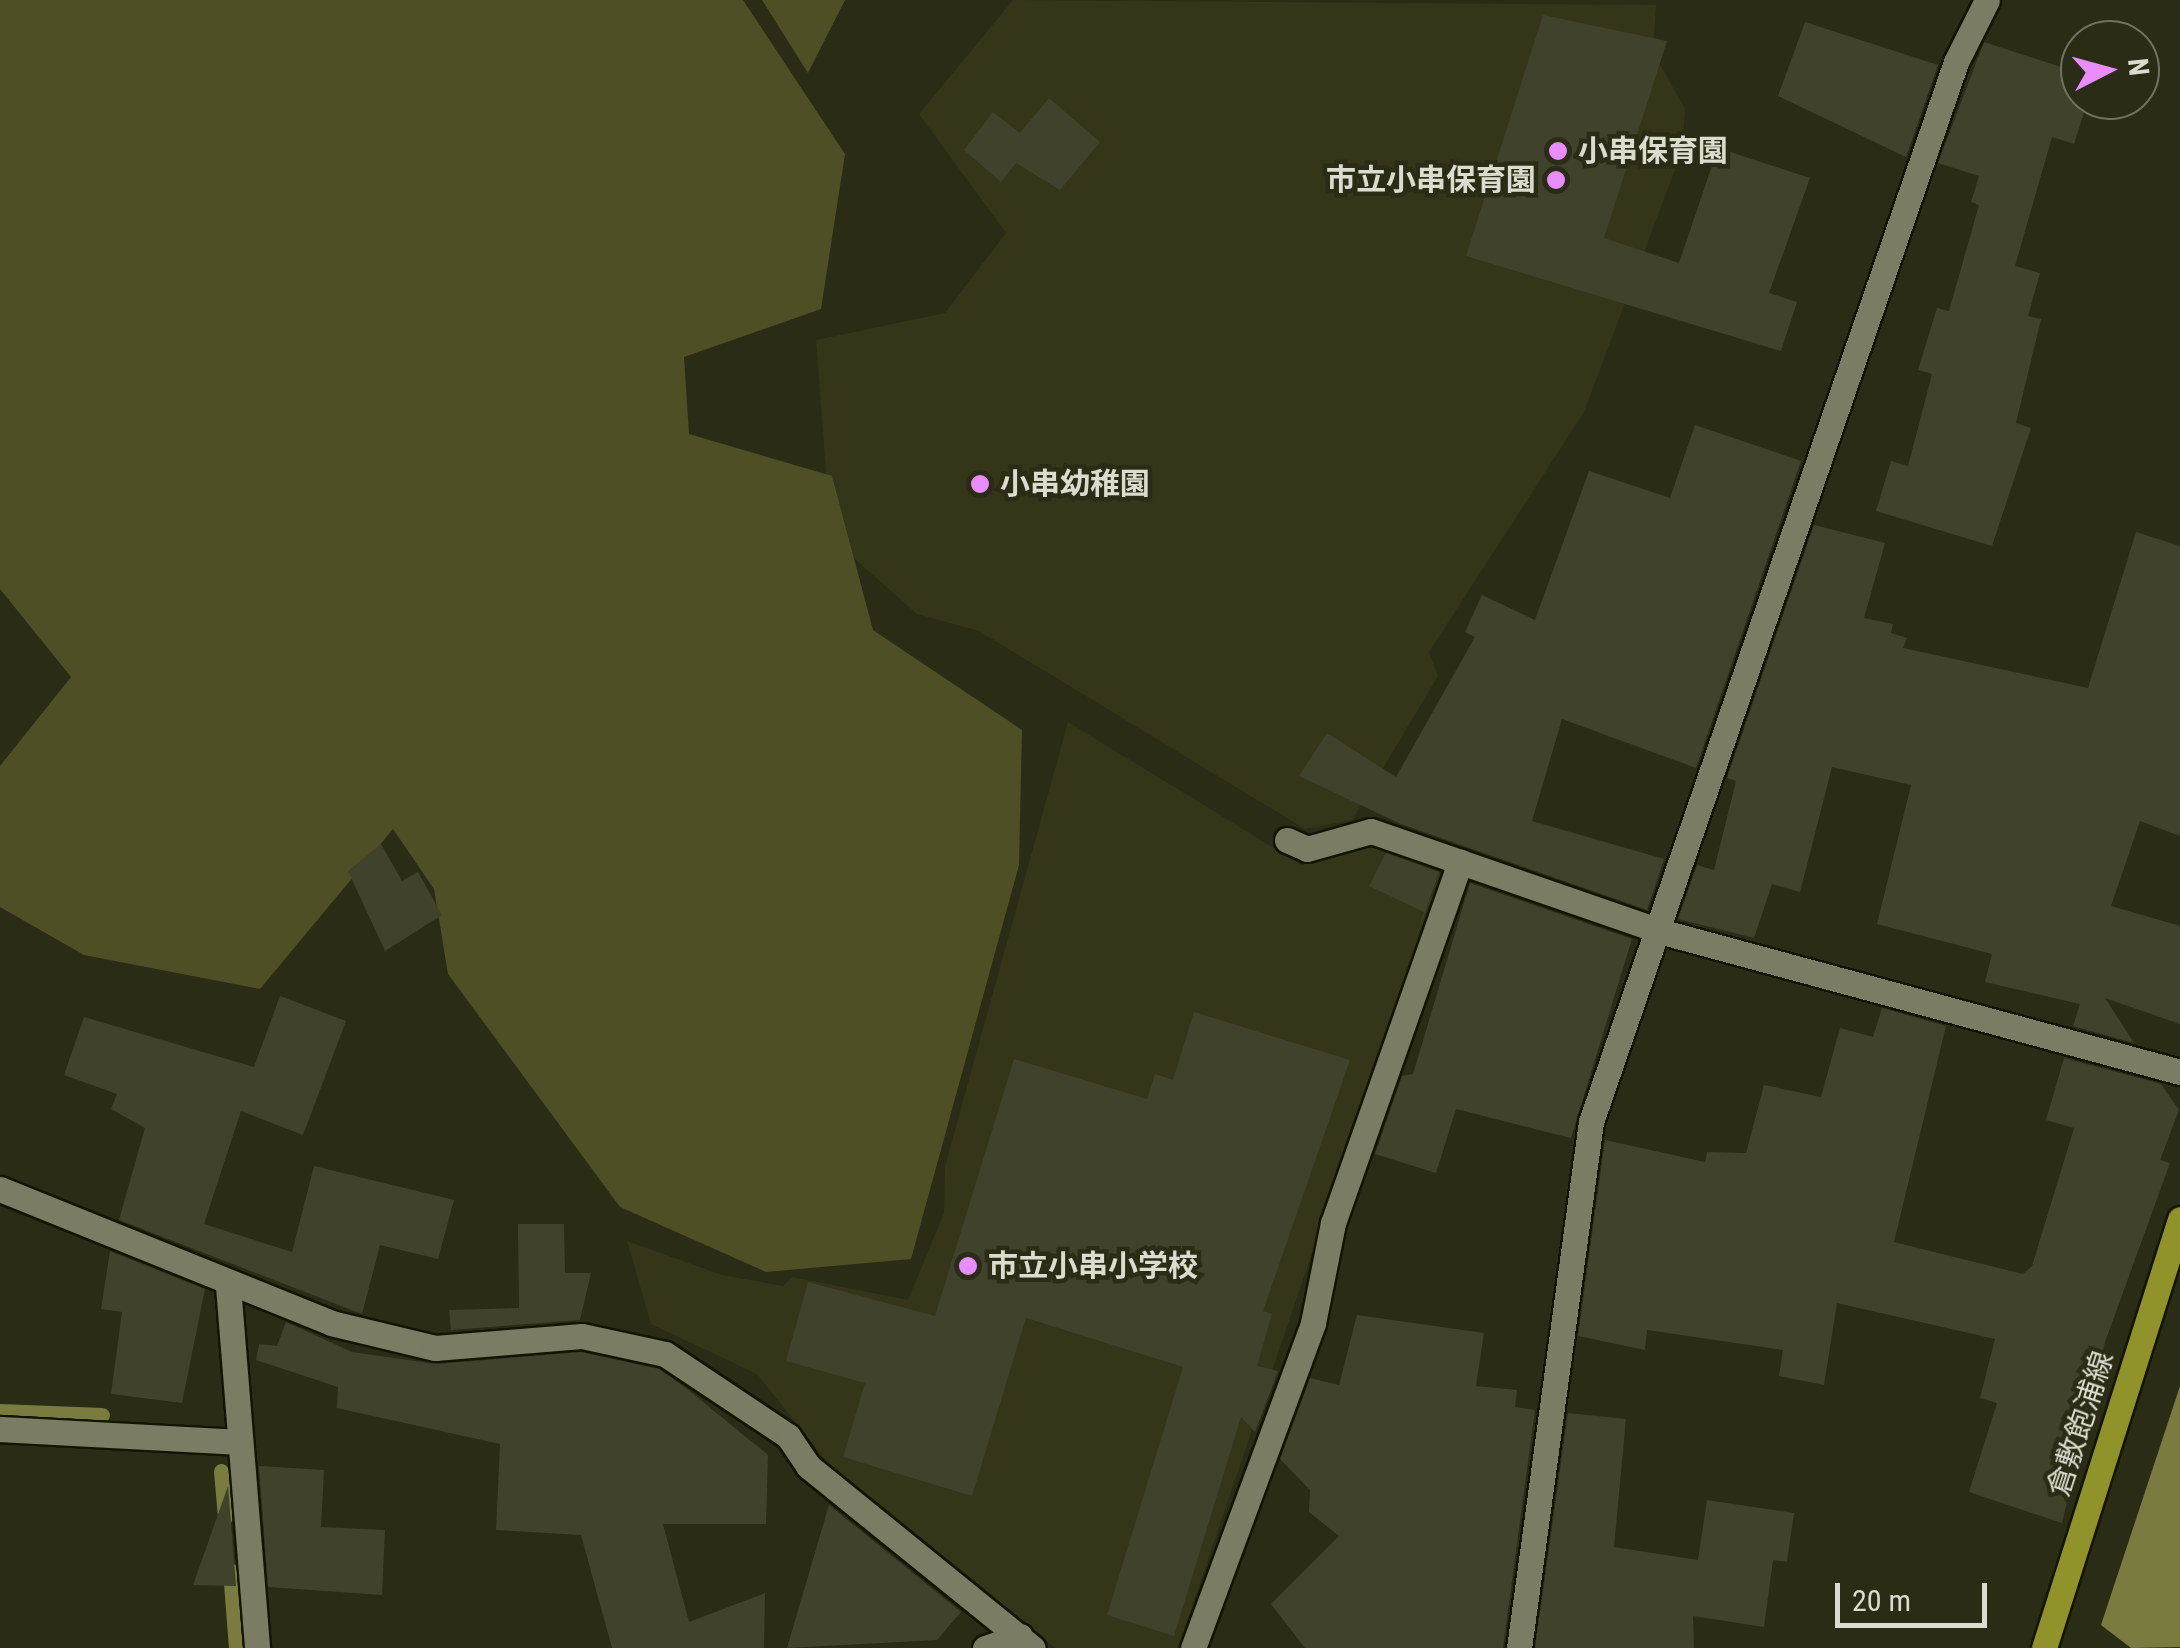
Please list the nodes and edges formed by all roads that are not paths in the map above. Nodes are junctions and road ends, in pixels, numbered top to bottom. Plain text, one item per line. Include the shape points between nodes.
1 (1986, 0) edge
2 (1287, 840) dead end
3 (1460, 862) junction
4 (1659, 931) junction
5 (2180, 1072) edge
6 (0, 1188) edge
7 (2180, 1219) edge
8 (228, 1286) junction
9 (0, 1429) edge
10 (238, 1442) junction
11 (1027, 1642) edge
12 (257, 1648) edge
13 (985, 1648) edge
14 (1193, 1648) edge
15 (1519, 1648) edge
16 (2044, 1648) edge

1 - 4 street via 1956,62
2 - 3 street via 1307,849 1371,832
3 - 4 street
3 - 14 street via 1333,1223 1313,1323
4 - 5 street
4 - 15 street via 1591,1122
6 - 8 street
7 - 16 main road, 倉敷飽浦線
8 - 10 street
8 - 11 street via 435,1348 582,1336 665,1354 788,1436 808,1466
9 - 10 street
10 - 12 street
11 - 13 street

